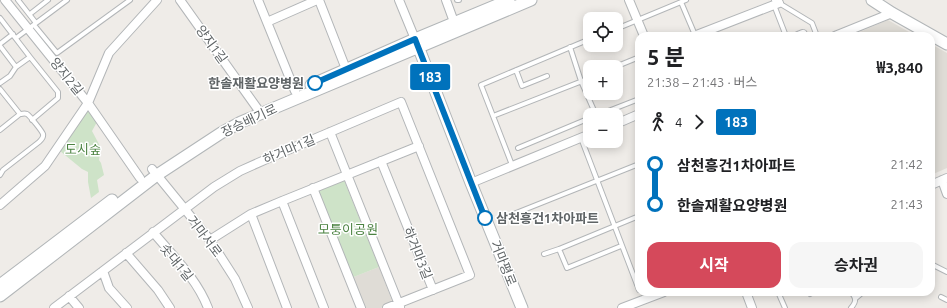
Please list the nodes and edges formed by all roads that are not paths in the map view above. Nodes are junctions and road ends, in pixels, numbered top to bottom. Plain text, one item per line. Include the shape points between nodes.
1 (5, 0) edge
2 (18, 0) edge
3 (48, 0) edge
4 (67, 0) edge
5 (130, 0) edge
6 (157, 0) edge
7 (180, 0) edge
8 (258, 0) edge
9 (318, 0) edge
10 (399, 0) edge
11 (446, 0) edge
12 (509, 0) edge
13 (531, 0) edge
14 (629, 0) edge
15 (686, 0) edge
16 (872, 0) edge
17 (681, 2) junction
18 (776, 3) edge
19 (892, 13) junction
20 (30, 14) junction
21 (0, 18) edge
22 (637, 20) junction
23 (267, 22) junction
24 (454, 22) junction
25 (33, 26) junction
26 (623, 26) edge
27 (642, 32) edge
28 (693, 32) edge
29 (705, 32) edge
30 (785, 32) edge
31 (815, 32) edge
32 (845, 32) edge
33 (926, 32) edge
34 (13, 34) junction
35 (935, 37) edge
36 (16, 38) junction
37 (583, 42) edge
38 (417, 43) junction
39 (947, 44) edge
40 (0, 45) edge
41 (570, 47) junction
42 (30, 57) junction
43 (635, 59) edge
44 (623, 64) edge
45 (16, 67) junction
46 (346, 69) junction
47 (516, 70) junction
48 (547, 76) dead end
49 (582, 81) junction
50 (0, 83) edge
51 (0, 89) edge
52 (295, 91) junction
53 (635, 101) edge
54 (88, 103) junction
55 (258, 108) junction
56 (594, 108) edge
57 (615, 108) edge
58 (20, 114) junction
59 (493, 116) junction
60 (635, 116) edge
61 (32, 120) junction
62 (583, 121) edge
63 (623, 121) edge
64 (0, 130) edge
65 (330, 132) junction
66 (581, 138) joint
67 (419, 146) junction
68 (518, 148) dead end
69 (381, 161) junction
70 (512, 165) junction
71 (635, 166) edge
72 (155, 172) junction
73 (0, 175) edge
74 (346, 175) junction
75 (140, 178) junction
76 (944, 179) edge
77 (597, 180) junction
78 (471, 183) junction
79 (313, 188) junction
80 (947, 194) edge
81 (282, 201) junction
82 (0, 206) edge
83 (184, 209) junction
84 (251, 214) junction
85 (511, 215) dead end
86 (635, 218) edge
87 (615, 226) junction
88 (153, 232) junction
89 (210, 240) junction
90 (621, 246) junction
91 (559, 249) junction
92 (126, 253) junction
93 (544, 254) dead end
94 (935, 266) edge
95 (103, 271) junction
96 (947, 272) edge
97 (635, 276) edge
98 (0, 285) edge
99 (433, 290) junction
100 (0, 296) edge
101 (69, 296) junction
102 (655, 296) edge
103 (748, 296) edge
104 (780, 296) edge
105 (858, 296) edge
106 (940, 297) dead end
107 (856, 298) joint
108 (947, 300) edge
109 (640, 303) edge
110 (169, 306) edge
111 (400, 306) edge
112 (520, 307) edge
113 (54, 308) edge
114 (79, 308) edge
115 (127, 308) edge
116 (208, 308) edge
117 (248, 308) edge
118 (287, 308) edge
119 (324, 308) edge
120 (361, 308) edge
121 (387, 308) edge
122 (622, 308) edge
123 (752, 308) edge
124 (785, 308) edge
125 (852, 308) edge

1 - 25 street, 양지2길
2 - 20 lane
3 - 20 lane
4 - 25 lane
5 - 25 lane via 57,53
6 - 54 street via 109,53
7 - 55 street, 양지1길
8 - 23 street
9 - 23 street
9 - 46 street
10 - 38 street
11 - 24 street
12 - 24 street, 장승배기로
13 - 38 street, 장승배기로
14 - 22 street
15 - 17 lane
16 - 19 street
17 - 22 lane
17 - 28 lane
18 - 29 street
18 - 30 lane
18 - 31 lane via 812,23
19 - 32 street
19 - 33 street
20 - 25 lane
21 - 34 lane
22 - 26 lane
22 - 27 street
23 - 52 street
24 - 38 street, 장승배기로
25 - 36 lane
25 - 54 street, 양지2길
34 - 36 lane
34 - 40 lane
35 - 39 street
36 - 42 lane
37 - 41 lane
38 - 46 street, 장승배기로
38 - 72 street, 장승배기로 via 241,122
38 - 78 street, 거마평로
40 - 45 lane
41 - 47 lane
41 - 49 lane
42 - 45 lane
42 - 61 lane via 58,92 58,98
43 - 44 lane
45 - 50 lane via 10,76
46 - 52 street, 장승배기로
47 - 48 lane via 522,86
47 - 59 lane via 481,85
49 - 56 lane
49 - 59 lane
51 - 58 lane
52 - 55 street, 장승배기로
53 - 57 lane
54 - 75 street
54 - 82 street, 양지2길 via 45,166
55 - 72 street, 장승배기로 via 216,127
58 - 61 lane via 27,114
58 - 64 lane
59 - 70 lane
60 - 63 street
61 - 73 lane via 43,133 43,139
62 - 68 lane
65 - 67 street, 하거마1길 via 401,102
65 - 74 street
65 - 83 street, 하거마1길 via 240,171 214,186
66 - 70 street
66 - 77 lane
67 - 69 street
67 - 99 street, 하거마3길 via 470,274
69 - 74 street
69 - 99 street, 하거마3길
70 - 78 street
71 - 77 lane
72 - 75 street, 장승배기로
72 - 83 street, 거마서로
72 - 100 street, 장승배기로
74 - 79 street
74 - 111 street
75 - 98 street, 장승배기로
76 - 80 street
77 - 85 lane
77 - 87 lane
78 - 112 street, 거마평로
79 - 81 street
79 - 120 street
81 - 84 street
81 - 119 street
83 - 88 street, 솟대1길
83 - 89 street, 거마서로
84 - 89 street
84 - 118 street
86 - 87 lane
87 - 90 lane
87 - 91 lane
88 - 92 street, 솟대1길
88 - 116 street, 솟대1길 via 189,275
89 - 117 street, 거마서로 via 235,279
90 - 91 lane via 567,268
90 - 97 lane
91 - 93 lane
92 - 95 street, 솟대1길
92 - 110 street
94 - 96 lane
95 - 101 street, 솟대1길
95 - 115 street via 109,288
99 - 111 street, 하거마3길
101 - 113 street, 솟대1길
101 - 114 street
102 - 109 street
103 - 123 street
104 - 124 lane
105 - 107 lane
106 - 108 lane
107 - 125 lane
109 - 122 street
111 - 121 street, 하거마3길

